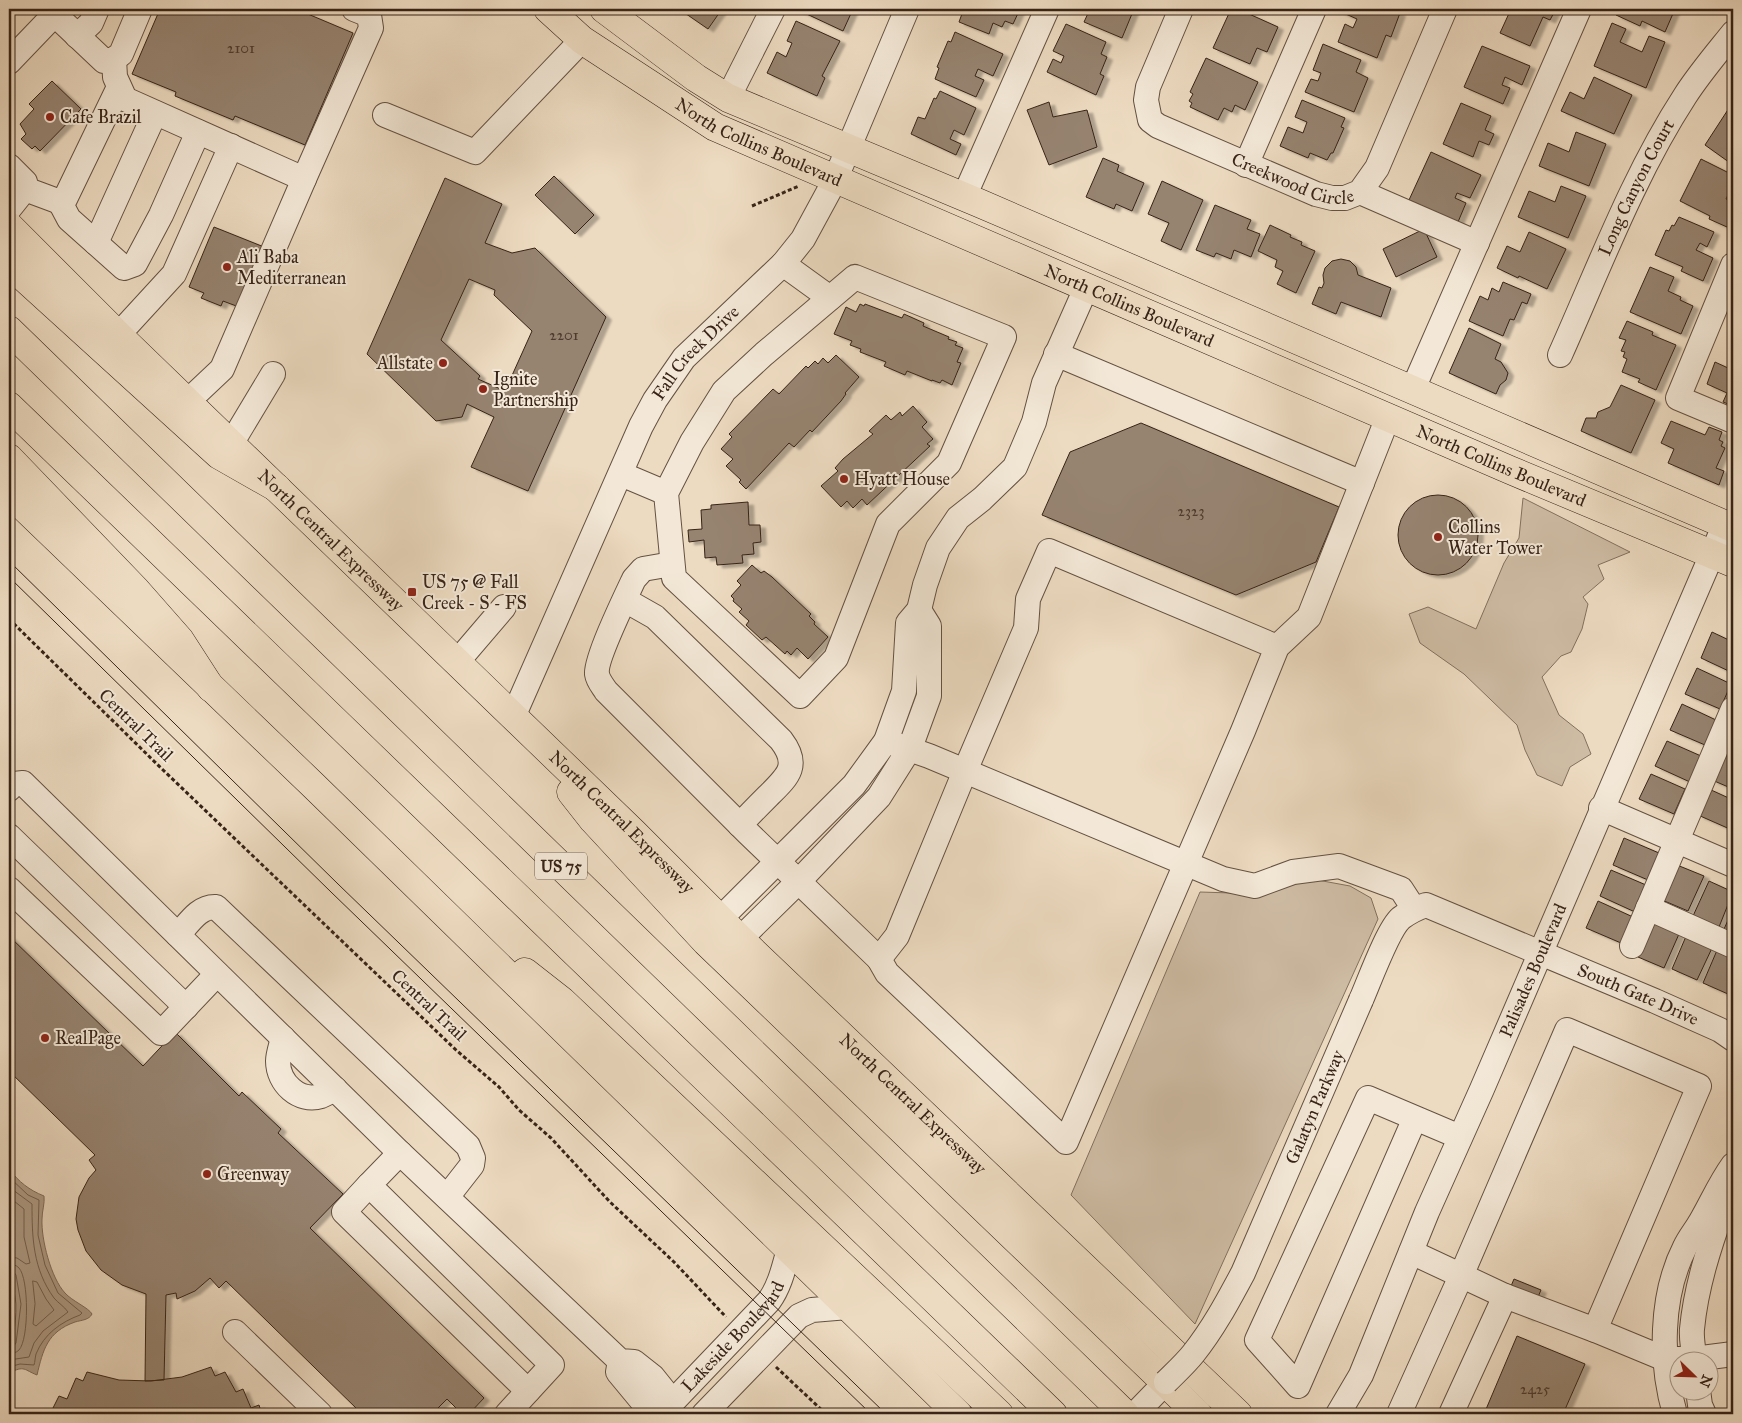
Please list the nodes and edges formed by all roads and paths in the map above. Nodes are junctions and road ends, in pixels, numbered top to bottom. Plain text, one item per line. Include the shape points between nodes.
1 (97, 9) edge
2 (140, 9) edge
3 (354, 9) edge
4 (548, 9) edge
5 (773, 9) edge
6 (907, 9) edge
7 (1047, 9) edge
8 (1181, 9) edge
9 (1314, 9) edge
10 (1445, 9) edge
11 (1579, 9) edge
12 (607, 11) edge
13 (52, 12) edge
14 (1733, 33) edge
15 (76, 36) junction
16 (582, 40) junction
17 (114, 59) junction
18 (9, 62) edge
19 (119, 87) junction
20 (728, 98) junction
21 (155, 113) junction
22 (386, 115) dead end
23 (198, 132) junction
24 (231, 146) junction
25 (848, 150) junction
26 (1246, 165) junction
27 (9, 166) edge
28 (304, 179) junction
29 (835, 180) junction
30 (802, 185) dead end
31 (25, 189) junction
32 (1360, 192) junction
33 (964, 197) junction
34 (60, 202) junction
35 (752, 206) dead end
36 (9, 209) edge
37 (9, 226) edge
38 (96, 243) junction
39 (1477, 243) junction
40 (143, 248) junction
41 (1100, 255) junction
42 (9, 264) edge
43 (783, 264) junction
44 (178, 265) junction
45 (1733, 265) edge
46 (1086, 288) junction
47 (830, 298) junction
48 (9, 330) edge
49 (118, 335) junction
50 (1056, 354) junction
51 (1560, 355) dead end
52 (273, 374) dead end
53 (1413, 389) junction
54 (187, 402) junction
55 (9, 406) edge
56 (1394, 420) junction
57 (1733, 421) edge
58 (230, 444) junction
59 (9, 458) edge
60 (621, 474) junction
61 (1362, 483) junction
62 (277, 488) junction
63 (9, 493) edge
64 (666, 493) junction
65 (1729, 526) edge
66 (1722, 558) edge
67 (672, 564) junction
68 (625, 600) junction
69 (504, 606) dead end
70 (919, 610) junction
71 (9, 619) edge
72 (1277, 647) junction
73 (456, 662) junction
74 (211, 688) junction
75 (514, 717) junction
76 (1731, 719) edge
77 (886, 741) junction
78 (910, 748) junction
79 (965, 771) junction
80 (9, 789) edge
81 (1601, 808) junction
82 (740, 825) junction
83 (9, 836) edge
84 (1677, 841) junction
85 (778, 861) junction
86 (1186, 863) junction
87 (1733, 864) edge
88 (799, 881) junction
89 (9, 889) edge
90 (1648, 908) junction
91 (1414, 909) junction
92 (445, 913) junction
93 (720, 920) junction
94 (178, 935) junction
95 (740, 939) junction
96 (1632, 946) dead end
97 (1733, 946) edge
98 (1540, 953) junction
99 (879, 959) junction
100 (218, 974) junction
101 (186, 1006) junction
102 (283, 1038) junction
103 (1733, 1039) edge
104 (335, 1089) junction
105 (1415, 1118) junction
106 (1460, 1137) junction
107 (400, 1153) junction
108 (1733, 1165) edge
109 (369, 1185) junction
110 (1733, 1192) edge
111 (447, 1197) junction
112 (789, 1250) junction
113 (1411, 1252) junction
114 (1461, 1276) junction
115 (1505, 1296) junction
116 (848, 1307) junction
117 (742, 1330) junction
118 (1595, 1330) junction
119 (234, 1332) dead end
120 (1693, 1350) edge
121 (764, 1352) junction
122 (1733, 1354) edge
123 (1720, 1356) edge
124 (1665, 1359) junction
125 (1670, 1359) edge
126 (1166, 1382) junction
127 (528, 1391) junction
128 (1699, 1400) edge
129 (661, 1409) edge
130 (320, 1414) edge
131 (507, 1414) edge
132 (704, 1414) edge
133 (826, 1414) edge
134 (958, 1414) edge
135 (999, 1414) edge
136 (1053, 1414) edge
137 (1125, 1414) edge
138 (1135, 1414) edge
139 (1198, 1414) edge
140 (1238, 1414) edge
141 (1338, 1414) edge
142 (1398, 1414) edge
143 (1451, 1414) edge
144 (1675, 1414) edge
145 (1704, 1414) edge

1 - 15 street via 91,23
2 - 17 street via 120,54
3 - 28 street via 369,15 371,28
4 - 16 main road, North Collins Boulevard
5 - 20 street
6 - 25 street, Fall Creek Drive
7 - 33 street
8 - 26 street, Creekwood Circle via 1148,87 1146,100 1150,120
9 - 26 street
10 - 32 street, Creekwood Circle via 1377,168
11 - 39 street
12 - 16 main road
12 - 20 main road, North Collins Boulevard
13 - 15 street
13 - 18 street
14 - 51 street, Long Canyon Court via 1685,95 1657,143
15 - 17 street via 104,61
16 - 22 street via 475,152
16 - 29 main road, North Collins Boulevard via 715,127
17 - 19 street
19 - 21 street via 125,99
19 - 34 street via 65,199
20 - 25 main road, North Collins Boulevard
21 - 23 street
21 - 38 street
23 - 24 street
23 - 40 street
24 - 28 street
24 - 44 street
25 - 29 street, Fall Creek Drive
25 - 33 main road, North Collins Boulevard
26 - 32 street, Creekwood Circle via 1332,198 1345,198
27 - 31 street via 25,182
28 - 54 street via 222,369
29 - 43 street, Fall Creek Drive via 802,239
29 - 46 main road, North Collins Boulevard
30 - 35 path
31 - 34 street
31 - 36 street
32 - 39 street
33 - 41 main road, North Collins Boulevard
34 - 38 street via 69,219
37 - 49 main road, North Central Expressway
38 - 40 street via 124,268 134,264
39 - 53 street
40 - 44 street
41 - 46 main road
41 - 53 main road, North Collins Boulevard
42 - 62 main road via 220,455
43 - 47 street
43 - 60 street, Fall Creek Drive via 684,358 655,400
44 - 49 street via 174,274
45 - 57 street via 1678,398
46 - 50 street
46 - 56 main road, North Collins Boulevard
47 - 64 street via 724,391 692,442
47 - 67 street via 855,277 1004,337 950,462 888,524 836,658 800,696 674,578
48 - 137 main road, US 75
49 - 54 main road, North Central Expressway
50 - 61 street
50 - 70 street via 1034,422 1015,467 982,500 958,518 938,548
52 - 58 street
53 - 56 main road
53 - 65 main road, North Collins Boulevard
54 - 58 main road, North Central Expressway
55 - 136 main road, US 75
56 - 61 street
56 - 66 main road, North Collins Boulevard
58 - 62 main road, North Central Expressway
59 - 74 main road via 180,640
60 - 64 street
60 - 75 street, Fall Creek Drive
61 - 72 street via 1309,617
62 - 73 main road, North Central Expressway
63 - 74 main road
64 - 67 street
65 - 66 street, Palisades Boulevard
66 - 81 street, Palisades Boulevard
67 - 68 street via 643,569 634,579
68 - 82 street via 598,661 600,683
68 - 82 street via 655,617 789,750 788,775
69 - 73 street
70 - 77 street via 908,623 904,691
70 - 78 street via 929,626 929,696
71 - 117 path, Central Trail via 456,1050 499,1087 610,1202
72 - 79 street via 1048,551 1028,599 1026,628
72 - 86 street
73 - 75 main road, North Central Expressway
74 - 92 main road
75 - 93 main road, North Central Expressway
75 - 126 main road via 593,820 706,942
76 - 84 street
77 - 78 street
77 - 85 street via 854,785
78 - 79 street
78 - 88 street via 879,797
79 - 86 street
79 - 99 street via 897,936
80 - 94 street via 22,783
81 - 84 street
81 - 98 street, Palisades Boulevard
82 - 85 street
83 - 101 street
84 - 87 street
84 - 90 street
85 - 88 street
85 - 93 street
86 - 91 street via 1223,879 1255,886 1293,872 1339,866 1401,888
86 - 99 street via 1066,1142 887,973
88 - 95 street
88 - 99 street
89 - 101 street via 161,1033
90 - 96 street
90 - 97 street
91 - 98 street via 1426,905
91 - 126 street, Galatyn Parkway, bridge via 1399,919 1385,944 1228,1302 1192,1355
92 - 112 main road
92 - 135 main road via 562,1001
93 - 95 main road, North Central Expressway
94 - 100 street
94 - 111 street via 201,909 216,907 468,1146 472,1165
95 - 140 main road, North Central Expressway
98 - 103 street, South Gate Drive via 1705,1023
98 - 106 street, Palisades Boulevard
100 - 101 street
100 - 102 street
102 - 104 street
102 - 104 street via 277,1059 278,1072 285,1084 295,1093 308,1097
104 - 107 street
105 - 105 street via 1368,1098 1257,1340 1298,1386
105 - 106 street
106 - 113 street, Palisades Boulevard
107 - 109 street
107 - 111 street
108 - 124 street via 1685,1247 1674,1276 1667,1311
109 - 127 street via 552,1365
109 - 127 street via 344,1212
110 - 120 street via 1723,1208 1705,1261 1692,1331
111 - 129 street via 620,1361 618,1372 647,1407
112 - 116 main road
112 - 117 street, Lakeside Boulevard via 773,1295
113 - 114 street
113 - 141 street, Palisades Boulevard via 1361,1375
114 - 115 street
114 - 118 street via 1567,1030 1699,1086
114 - 142 street
115 - 118 street
115 - 143 street
116 - 121 street, Lakeside Boulevard via 812,1310 799,1316
116 - 134 main road
117 - 129 street, Lakeside Boulevard
118 - 124 street
119 - 130 street
121 - 132 street, Lakeside Boulevard
121 - 133 path
122 - 123 street
124 - 125 street
124 - 144 street
126 - 138 street, Galatyn Parkway
126 - 139 main road
127 - 131 street
128 - 145 street

